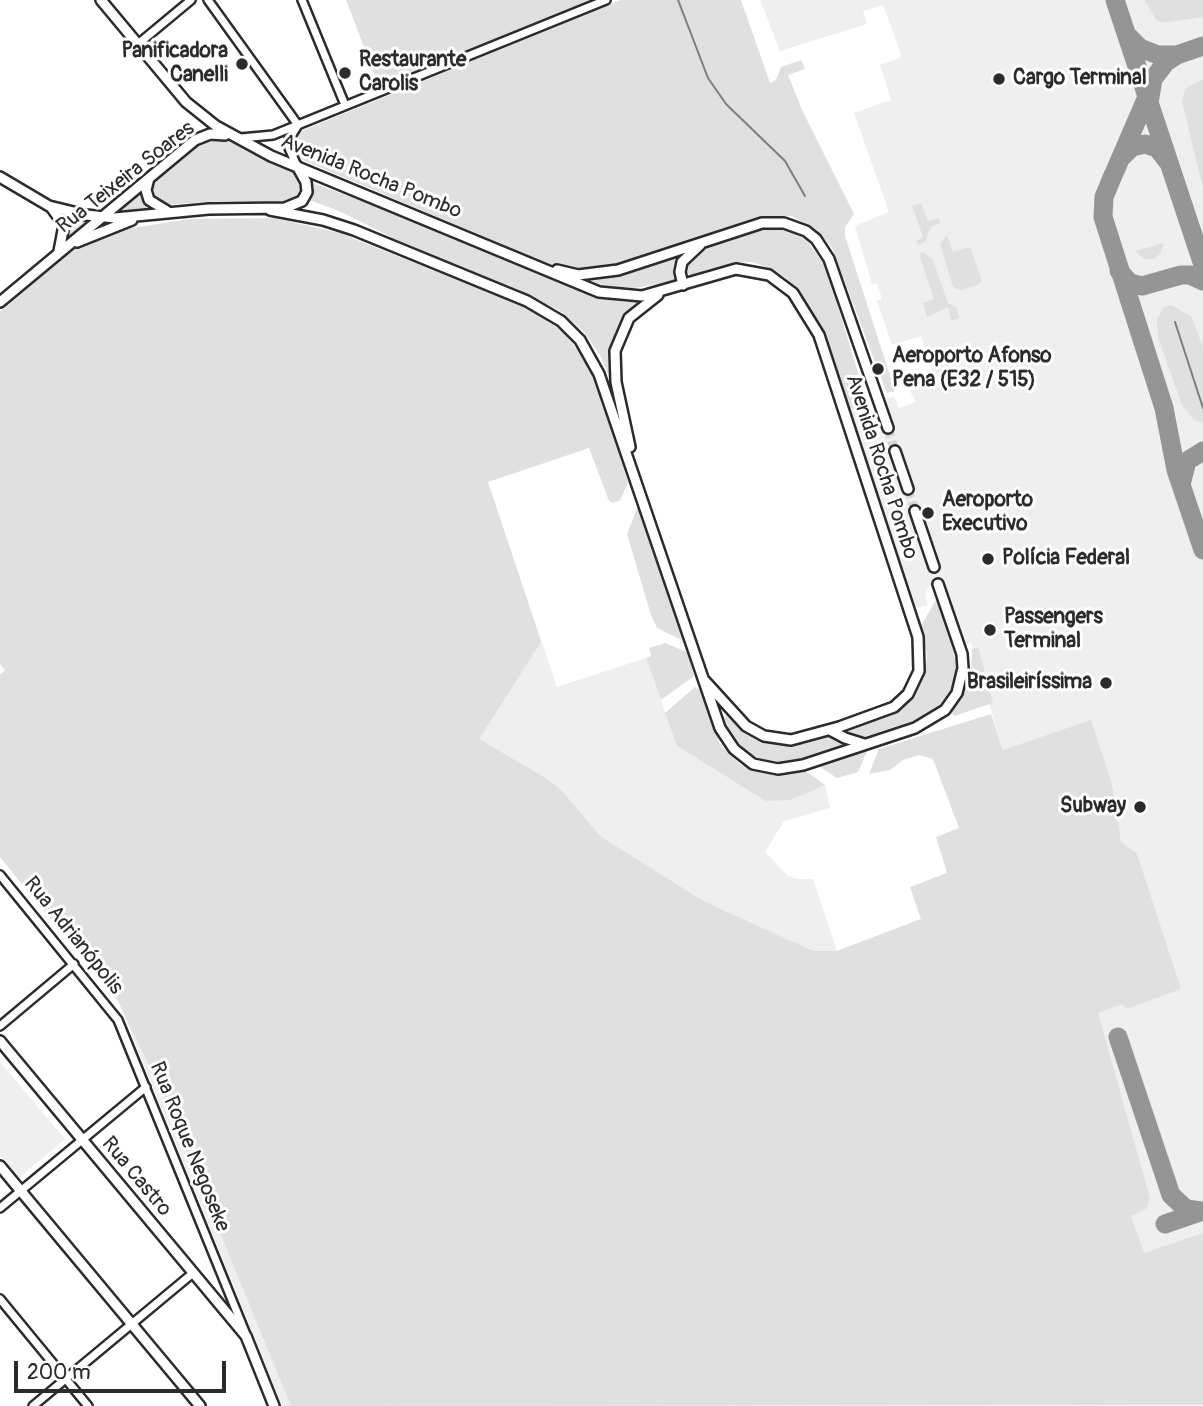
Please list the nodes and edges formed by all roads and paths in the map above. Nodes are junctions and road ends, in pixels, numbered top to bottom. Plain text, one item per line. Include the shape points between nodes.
1 (101, 0) edge
2 (191, 0) edge
3 (208, 0) edge
4 (302, 0) edge
5 (606, 0) edge
6 (138, 44) junction
7 (345, 106) junction
8 (298, 124) junction
9 (233, 137) junction
10 (297, 166) junction
11 (0, 177) edge
12 (149, 178) junction
13 (50, 206) junction
14 (270, 210) junction
15 (172, 212) junction
16 (145, 216) junction
17 (102, 217) junction
18 (704, 241) junction
19 (58, 254) junction
20 (535, 264) junction
21 (683, 285) junction
22 (666, 291) junction
23 (0, 302) edge
24 (888, 428) tunnel mouth
25 (895, 451) tunnel mouth
26 (639, 486) junction
27 (908, 489) tunnel mouth
28 (915, 511) tunnel mouth
29 (934, 567) dead end
30 (938, 584) dead end
31 (705, 681) junction
32 (830, 730) junction
33 (865, 744) junction
34 (0, 875) edge
35 (74, 964) junction
36 (118, 1020) joint
37 (0, 1026) edge
38 (0, 1041) edge
39 (146, 1087) junction
40 (82, 1139) junction
41 (0, 1166) edge
42 (21, 1191) junction
43 (0, 1208) edge
44 (194, 1273) junction
45 (226, 1287) junction
46 (0, 1299) edge
47 (215, 1299) junction
48 (132, 1324) junction
49 (246, 1336) junction
50 (66, 1379) junction
51 (33, 1406) edge
52 (88, 1406) edge
53 (200, 1406) edge
54 (274, 1406) edge

1 - 6 main road, Avenida Rocha Pombo
2 - 6 street
3 - 8 street
4 - 7 street
5 - 7 street, Rua Teixeira Soares
6 - 9 main road, Avenida Rocha Pombo via 176,92
7 - 8 street, Rua Teixeira Soares
8 - 9 street, Rua Teixeira Soares via 265,137
8 - 10 street via 289,139
9 - 10 main road, Avenida Rocha Pombo
9 - 12 main road, Rua Teixeira Soares via 204,135
10 - 14 main road via 306,182 305,197 295,205
10 - 20 main road, Avenida Rocha Pombo
11 - 13 main road
12 - 15 main road via 149,200
12 - 17 main road, Rua Teixeira Soares
13 - 17 main road
13 - 19 main road via 64,225
14 - 15 main road
14 - 26 main road, Avenida Rocha Pombo via 354,230 527,301 561,321 593,361
15 - 16 main road
16 - 17 main road
16 - 19 main road, Rua Teixeira Soares via 103,230
17 - 19 main road, Rua Teixeira Soares
18 - 20 main road, Avenida Rocha Pombo via 606,273 578,275
18 - 21 main road via 682,262
18 - 24 main road, Avenida Rocha Pombo via 772,222 797,227 817,239 849,311
19 - 23 main road, Rua Teixeira Soares
20 - 22 main road, Avenida Rocha Pombo via 614,296
21 - 22 main road, Avenida Rocha Pombo
21 - 32 main road, Avenida Rocha Pombo via 728,270 758,271 793,293 819,335 918,637 921,660 917,680 901,702
22 - 26 main road via 629,318 618,338 614,360
25 - 27 main road, Avenida Rocha Pombo
26 - 31 main road, Avenida Rocha Pombo
28 - 29 main road, Avenida Rocha Pombo
30 - 33 main road, Avenida Rocha Pombo via 962,654 957,693 933,719
31 - 32 main road, Avenida Rocha Pombo via 738,720 764,736 791,740
31 - 33 main road, Avenida Rocha Pombo via 726,740 753,764 789,768
32 - 33 main road
34 - 35 street, Rua Adrianópolis
35 - 36 street, Rua Adrianópolis
35 - 37 street
36 - 39 street, Rua Roque Negoseke
38 - 40 main road, Rua Castro
39 - 40 street
39 - 45 street, Rua Roque Negoseke
40 - 42 street
40 - 44 main road, Rua Castro
41 - 42 main road
42 - 43 street
42 - 48 main road
44 - 47 main road, Rua Castro
44 - 48 street
45 - 47 street
45 - 49 street, Rua Roque Negoseke
46 - 50 street
47 - 49 main road, Rua Castro
48 - 50 street
48 - 53 main road
49 - 54 main road, Rua Roque Negoseke
50 - 51 street
50 - 52 street

